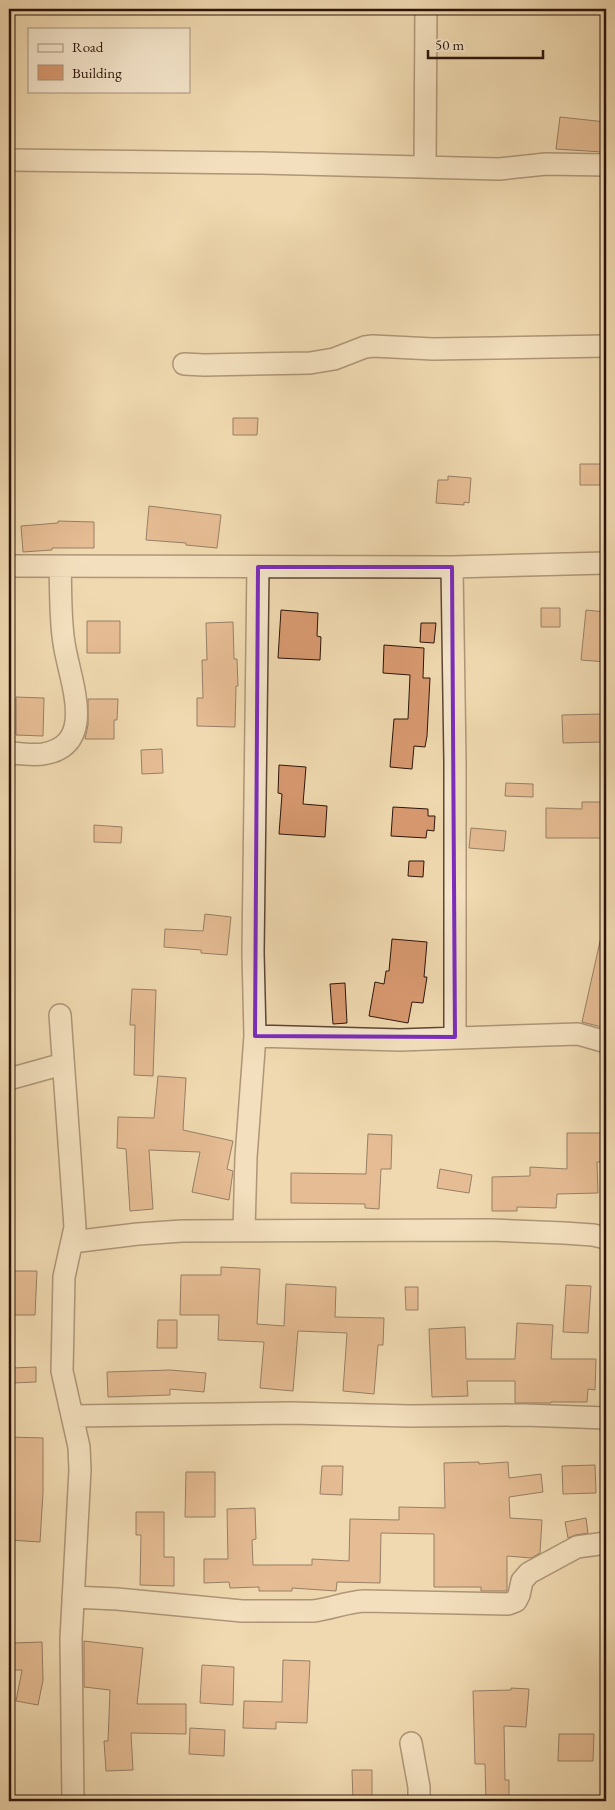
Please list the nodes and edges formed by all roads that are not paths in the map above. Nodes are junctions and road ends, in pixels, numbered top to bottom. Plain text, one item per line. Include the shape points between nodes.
1 (426, 9) edge
2 (9, 160) edge
3 (606, 165) edge
4 (425, 167) junction
5 (606, 346) edge
6 (184, 364) dead end
7 (606, 563) edge
8 (9, 566) edge
9 (60, 567) junction
10 (258, 567) junction
11 (452, 567) junction
12 (9, 753) edge
13 (60, 1015) dead end
14 (255, 1036) junction
15 (455, 1037) junction
16 (606, 1042) edge
17 (62, 1064) junction
18 (9, 1078) edge
19 (244, 1231) junction
20 (606, 1238) edge
21 (72, 1242) junction
22 (73, 1416) junction
23 (606, 1418) edge
24 (606, 1543) edge
25 (73, 1597) junction
26 (411, 1743) dead end
27 (73, 1801) edge
28 (419, 1801) edge

1 - 4 street
2 - 4 street
3 - 4 street via 546,164 499,169
5 - 6 street via 433,349 373,346 310,363
7 - 11 street
8 - 9 street
9 - 10 street
9 - 12 street via 63,642 76,695 73,736 60,749 43,754
10 - 11 street
10 - 14 street via 253,953
11 - 15 street
13 - 17 street
14 - 15 street via 400,1040
14 - 19 street
15 - 16 street via 578,1034
17 - 18 street
17 - 21 street via 75,1227
19 - 20 street via 491,1230
19 - 21 street via 182,1231
21 - 22 street via 64,1277 62,1371
22 - 23 street via 291,1413
22 - 25 street via 80,1470
24 - 25 street via 577,1547 529,1573 522,1581 516,1601 508,1604 364,1600 313,1611 242,1611
25 - 27 street
26 - 28 street

